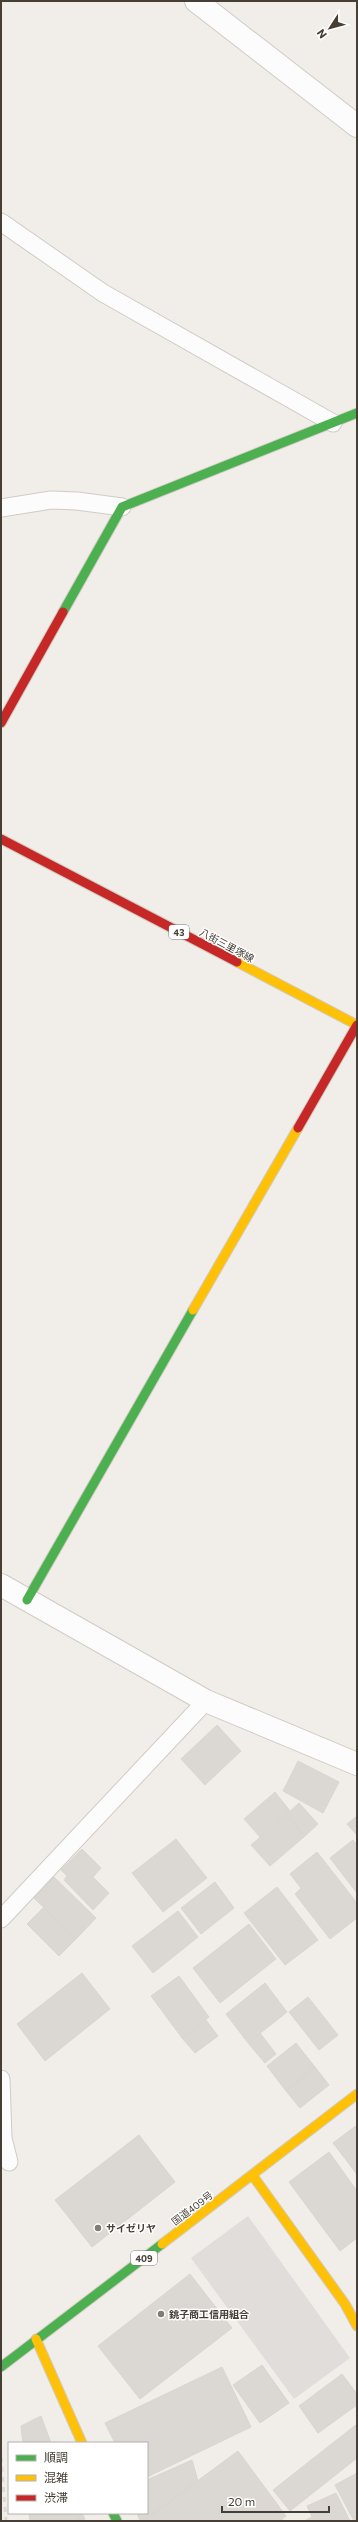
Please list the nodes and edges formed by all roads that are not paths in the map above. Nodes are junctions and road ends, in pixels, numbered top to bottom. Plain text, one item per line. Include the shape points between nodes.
1 (196, 1) edge
2 (357, 126) edge
3 (1, 222) edge
4 (357, 413) edge
5 (333, 422) junction
6 (122, 507) junction
7 (1, 508) edge
8 (1, 723) edge
9 (1, 839) edge
10 (357, 1025) edge
11 (1, 1585) edge
12 (27, 1600) junction
13 (206, 1701) junction
14 (355, 1757) edge
15 (1, 1919) edge
16 (1, 2079) edge
17 (357, 2094) edge
18 (9, 2162) dead end
19 (253, 2176) junction
20 (357, 2326) edge
21 (36, 2339) junction
22 (1, 2367) edge
23 (82, 2442) edge

1 - 2 street
3 - 5 lane via 103,293
4 - 5 main road
5 - 6 main road
6 - 7 lane via 52,500
6 - 8 main road
9 - 10 main road, 八街三里塚線 / 43
10 - 12 main road
11 - 12 street
12 - 13 street
13 - 14 street
13 - 15 lane
16 - 18 lane via 2,2138
17 - 19 main road, 国道409号 / 409
19 - 20 main road via 345,2304
19 - 21 main road, 国道409号 / 409
21 - 22 main road, 国道409号 / 409
21 - 23 main road

